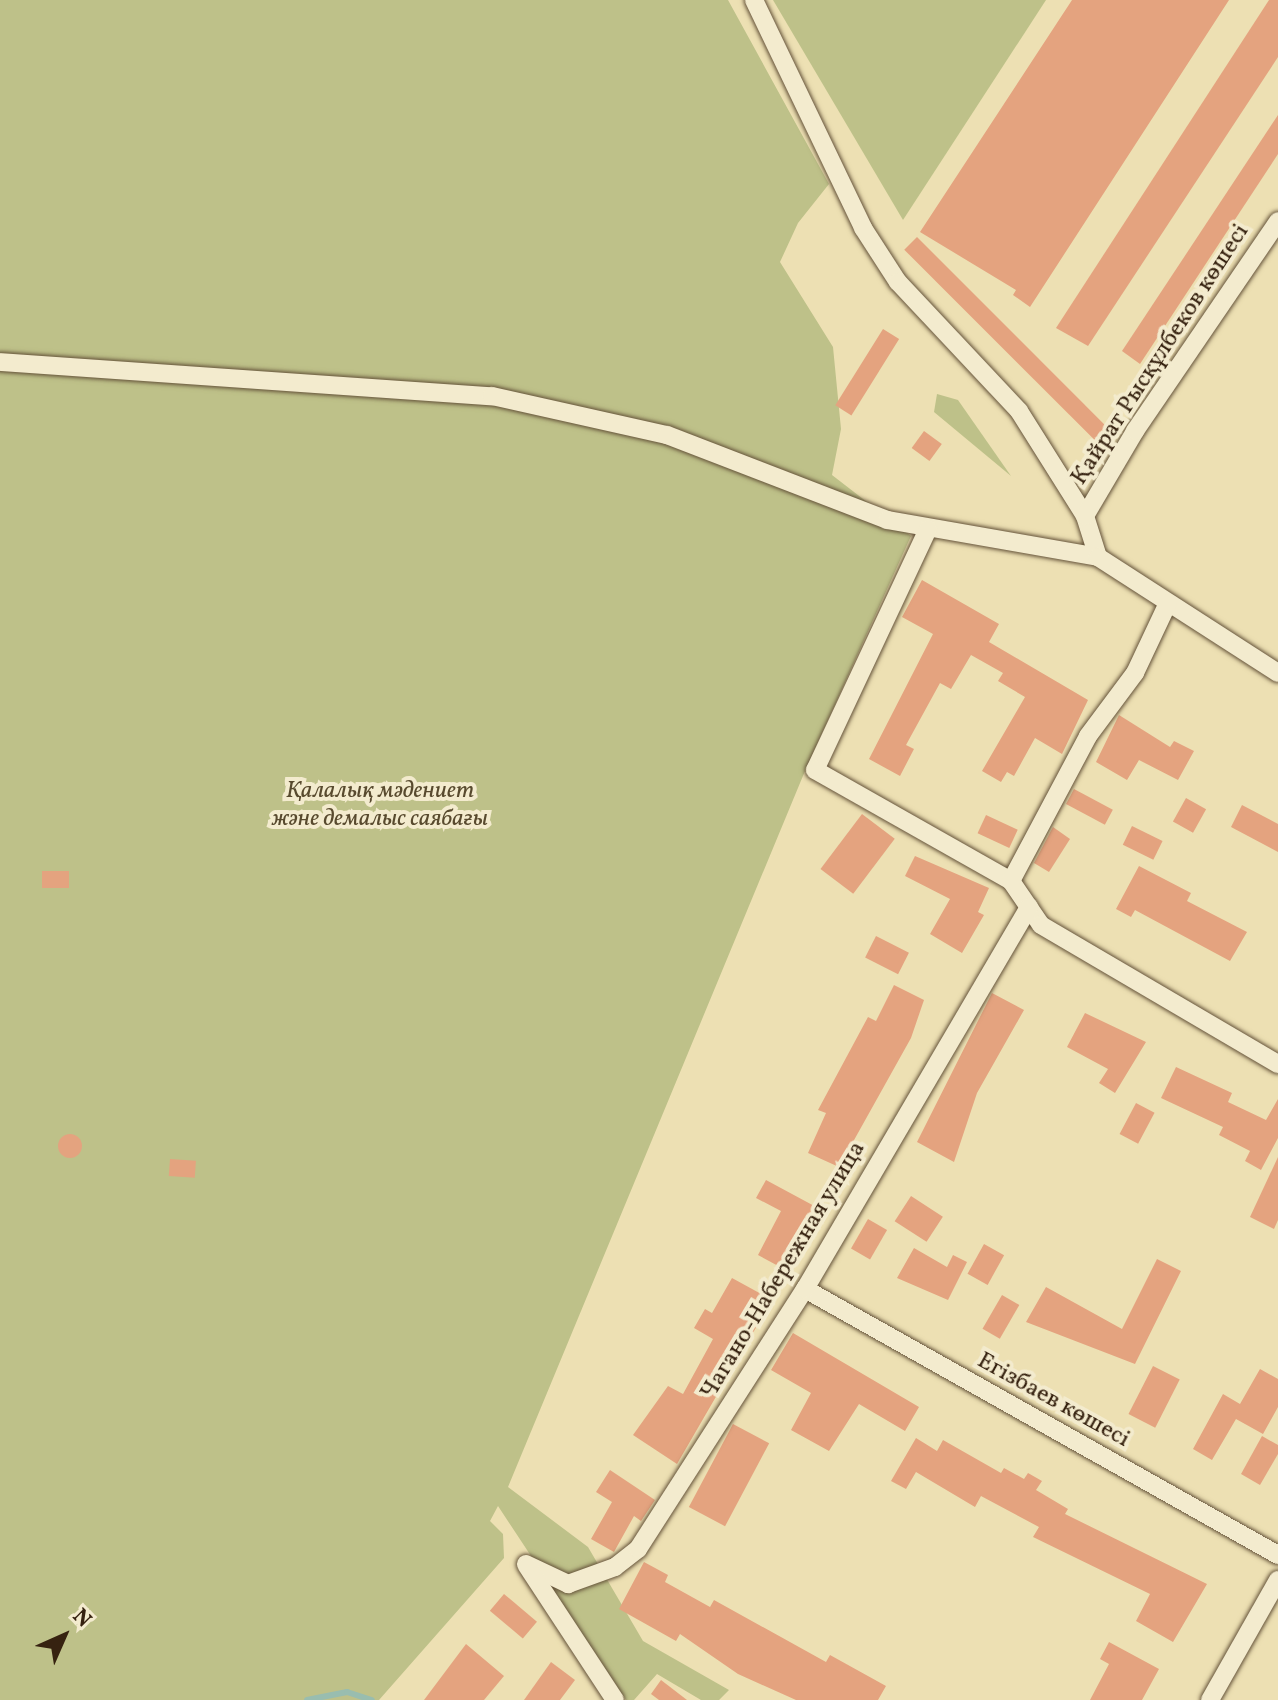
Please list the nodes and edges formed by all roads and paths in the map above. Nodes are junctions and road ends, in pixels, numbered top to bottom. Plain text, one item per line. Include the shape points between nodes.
1 (754, 0) edge
2 (1278, 221) edge
3 (0, 362) edge
4 (1085, 516) junction
5 (928, 529) junction
6 (1098, 557) junction
7 (1168, 603) junction
8 (1278, 673) edge
9 (1011, 881) junction
10 (1029, 907) junction
11 (1278, 1064) edge
12 (805, 1289) junction
13 (1278, 1555) edge
14 (1278, 1580) edge
15 (615, 1700) edge
16 (1210, 1700) edge

1 - 4 street via 870,239 898,282 1019,411
2 - 4 street, Қайрат Рысқұлбеков көшесі via 1135,431
3 - 5 street via 492,396 667,435 887,520
4 - 6 street
5 - 6 street
5 - 9 street via 815,770
6 - 7 street
7 - 8 street
7 - 9 street via 1135,673 1088,736
9 - 10 street
10 - 11 street via 1041,925
10 - 12 street, Чагано-Набережная улица
12 - 13 street, Егізбаев көшесі
12 - 15 street, Чагано-Набережная улица via 638,1549 615,1567 568,1584 526,1564
14 - 16 street

